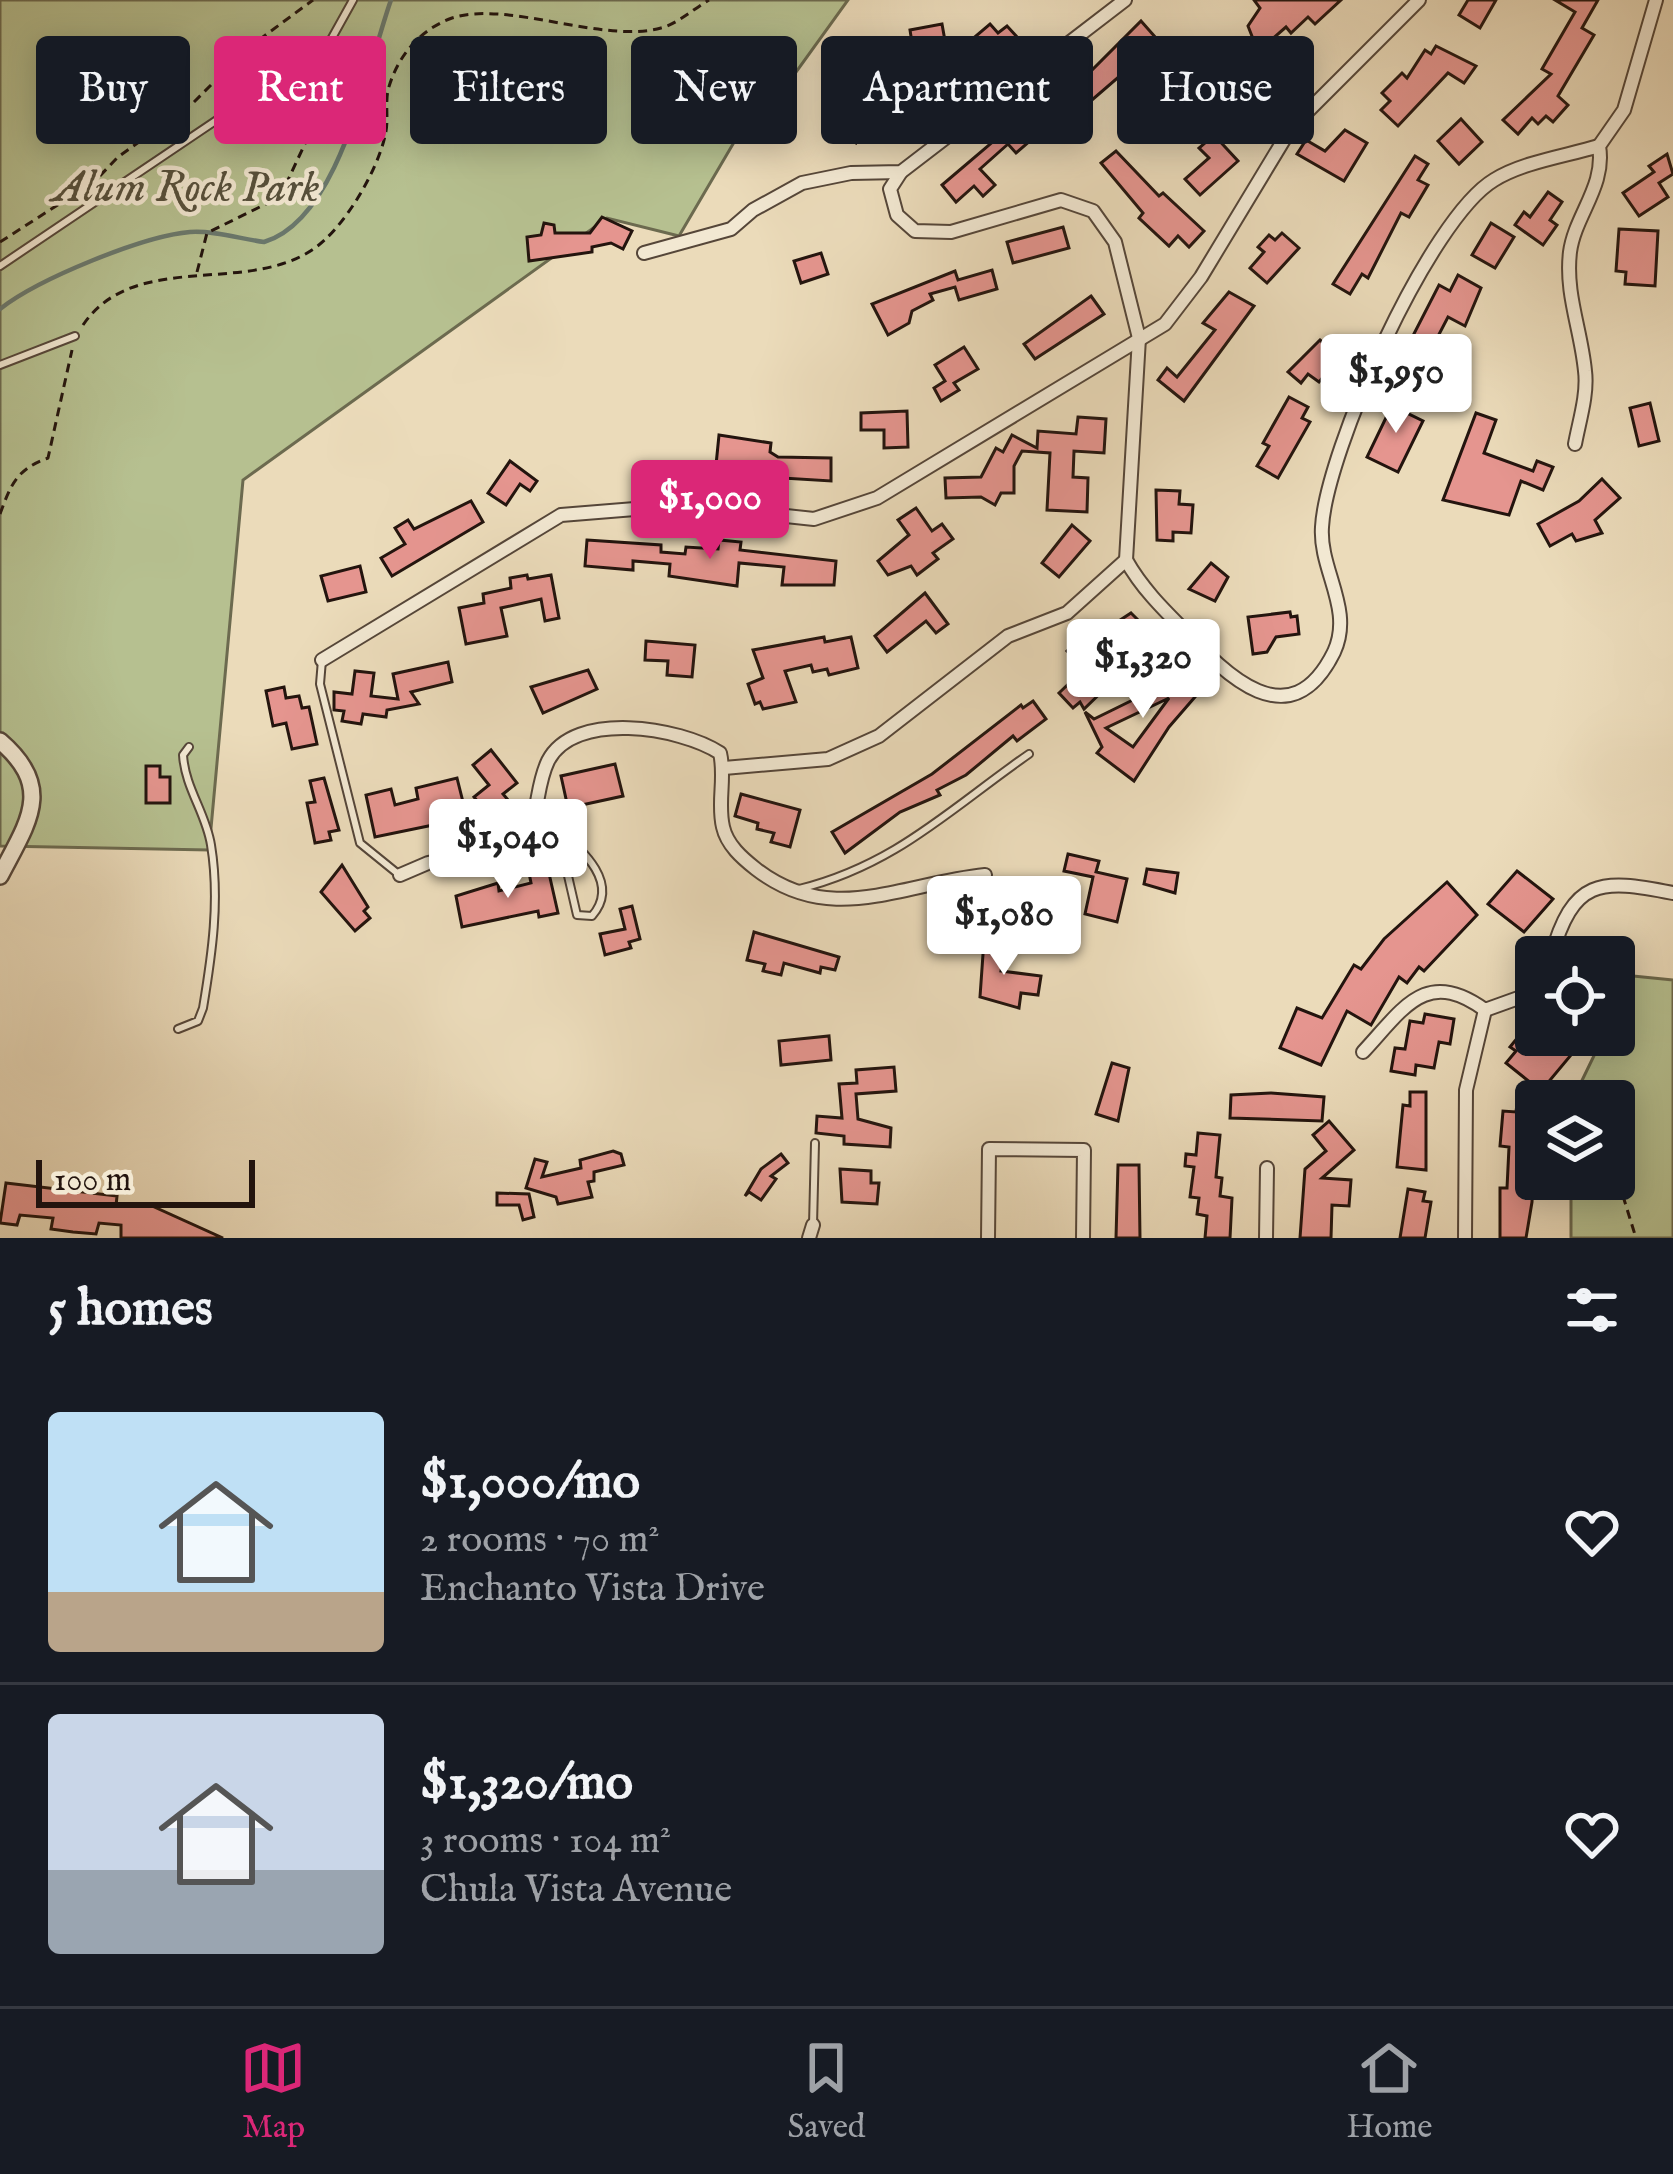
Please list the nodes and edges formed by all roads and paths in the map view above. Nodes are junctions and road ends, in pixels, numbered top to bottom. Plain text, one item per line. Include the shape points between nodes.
1 (313, 0) edge
2 (353, 0) edge
3 (709, 0) edge
4 (1125, 0) edge
5 (1419, 0) edge
6 (1656, 0) edge
7 (333, 36) edge
8 (214, 122) edge
9 (304, 144) edge
10 (1599, 146) junction
11 (901, 172) junction
12 (0, 242) edge
13 (644, 254) dead end
14 (0, 266) edge
15 (196, 274) junction
16 (75, 336) junction
17 (1138, 338) junction
18 (0, 364) edge
19 (1575, 445) dead end
20 (0, 514) edge
21 (1126, 560) junction
22 (322, 660) joint
23 (0, 741) edge
24 (189, 747) dead end
25 (1029, 754) dead end
26 (724, 768) junction
27 (538, 808) junction
28 (557, 827) junction
29 (400, 875) joint
30 (985, 875) dead end
31 (0, 876) edge
32 (790, 891) junction
33 (1673, 893) edge
34 (1557, 936) edge
35 (1515, 999) edge
36 (1485, 1010) junction
37 (178, 1029) dead end
38 (1363, 1052) dead end
39 (815, 1143) dead end
40 (1267, 1168) dead end
41 (1624, 1200) edge
42 (811, 1231) edge
43 (988, 1238) edge
44 (1083, 1238) edge
45 (1266, 1238) edge
46 (1465, 1238) edge
47 (1636, 1238) edge

1 - 12 path via 95,181
2 - 7 lane
3 - 15 path via 661,28 454,16 410,42 388,90 386,137 351,206 313,250 262,271
4 - 11 street
5 - 17 street via 1291,128 1202,277 1165,324
6 - 10 street via 1624,110
8 - 14 lane
9 - 15 path via 280,197 204,238
10 - 19 street via 1567,283 1586,375
10 - 21 street via 1494,179 1432,254 1389,332 1346,436 1322,527 1340,629 1334,651 1304,687 1271,695 1238,685
11 - 13 street via 802,183 731,230
11 - 17 street via 890,189 892,205 915,231 951,232 1061,200 1093,211 1115,242
15 - 16 path via 104,302
16 - 18 lane
16 - 20 path via 48,458 12,480
17 - 21 street
17 - 22 street via 850,510 814,519 684,505 561,515
21 - 26 street via 1067,613 1009,636 879,736 828,759
22 - 29 lane via 320,685 360,843
23 - 31 street via 26,763 33,796
24 - 37 lane via 184,777 211,845 215,924 198,1021
25 - 32 lane via 943,823 888,855
26 - 27 street via 704,742 587,727 547,762
26 - 32 street via 728,839
27 - 28 lane
27 - 29 street via 524,842
28 - 28 lane via 577,915 592,916 603,887 593,862
30 - 32 street via 855,900 806,900
33 - 34 street via 1610,883 1584,892
35 - 36 street
36 - 38 street via 1440,987 1408,1006
36 - 46 street via 1466,1090
39 - 42 lane
40 - 45 street
41 - 47 path
43 - 44 street via 989,1149 1084,1150

